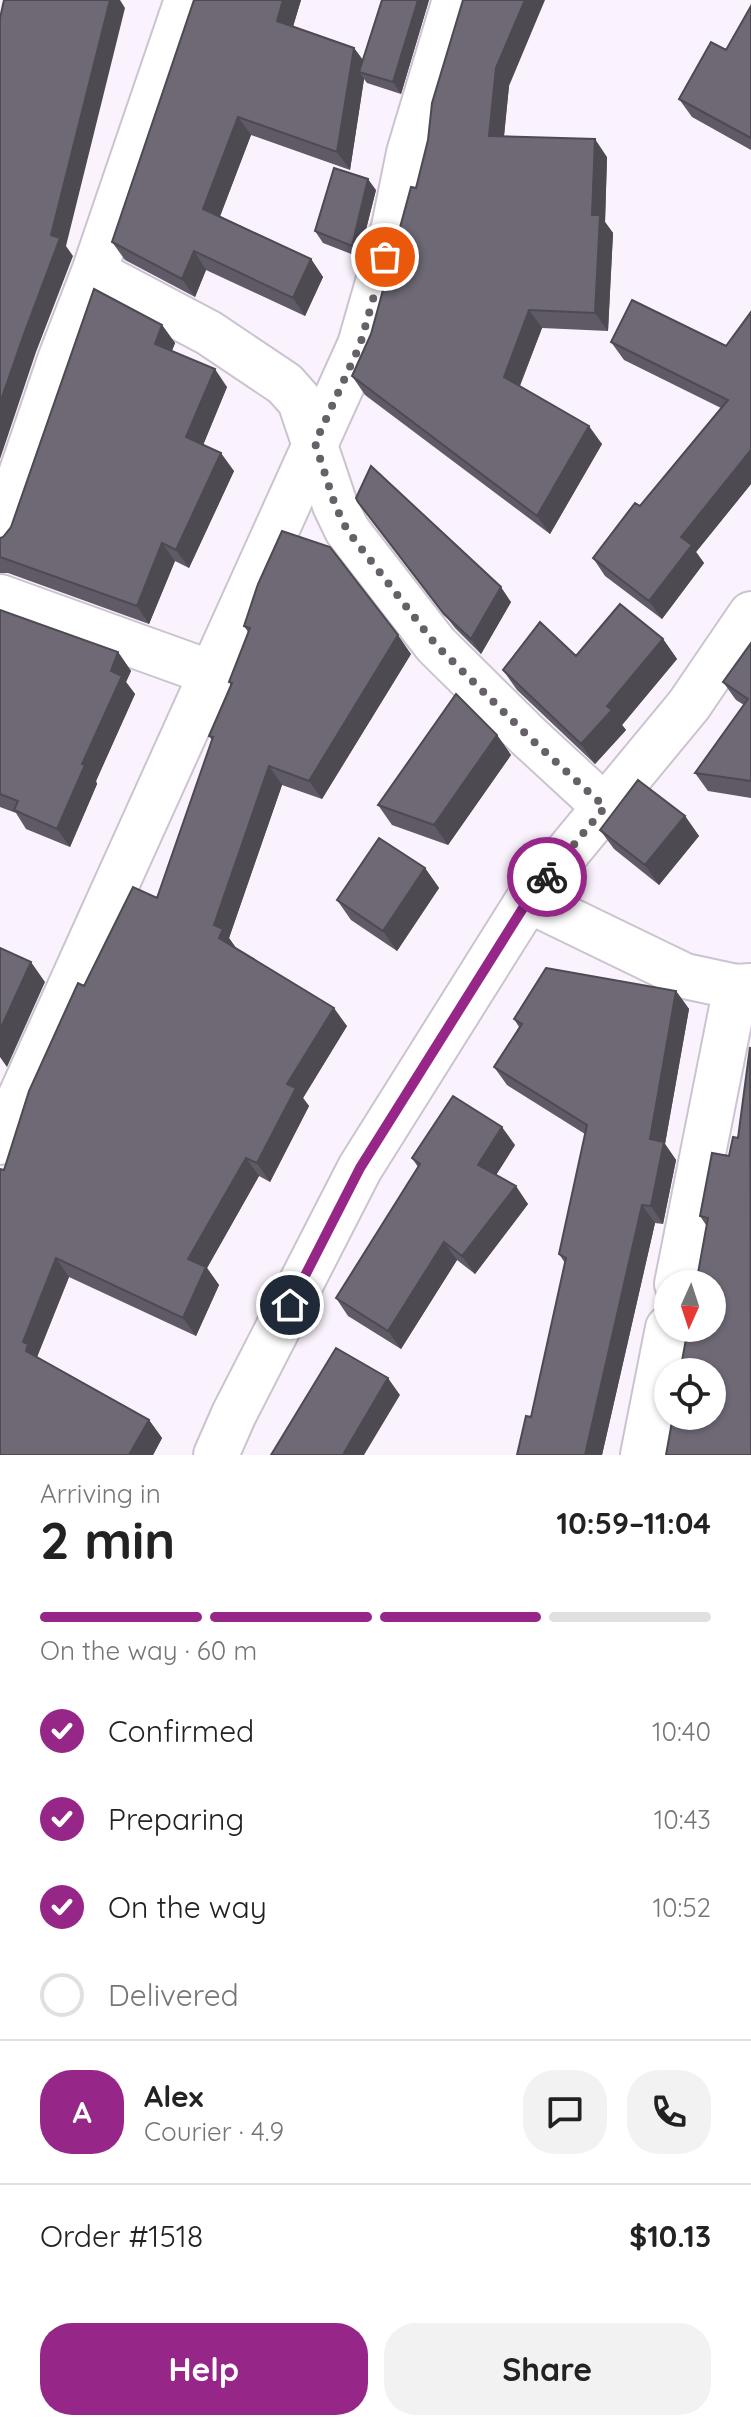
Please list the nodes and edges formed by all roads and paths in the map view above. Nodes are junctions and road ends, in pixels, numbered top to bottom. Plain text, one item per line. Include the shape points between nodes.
1 (187, 0) edge
2 (455, 0) edge
3 (94, 272) junction
4 (315, 443) junction
5 (0, 536) edge
6 (0, 597) edge
7 (751, 614) edge
8 (211, 673) junction
9 (605, 807) junction
10 (528, 900) junction
11 (744, 986) edge
12 (0, 1142) edge
13 (680, 1270) edge
14 (665, 1342) edge
15 (216, 1455) edge
16 (643, 1455) edge

1 - 3 street
2 - 4 street via 360,345
3 - 4 street via 209,333 285,384 300,401
3 - 5 street
4 - 8 street
4 - 9 street via 347,530 436,645
6 - 8 street
7 - 9 street via 689,705
8 - 12 street
9 - 10 street
10 - 11 street via 685,976
10 - 15 street via 360,1168
11 - 13 street
14 - 16 street

